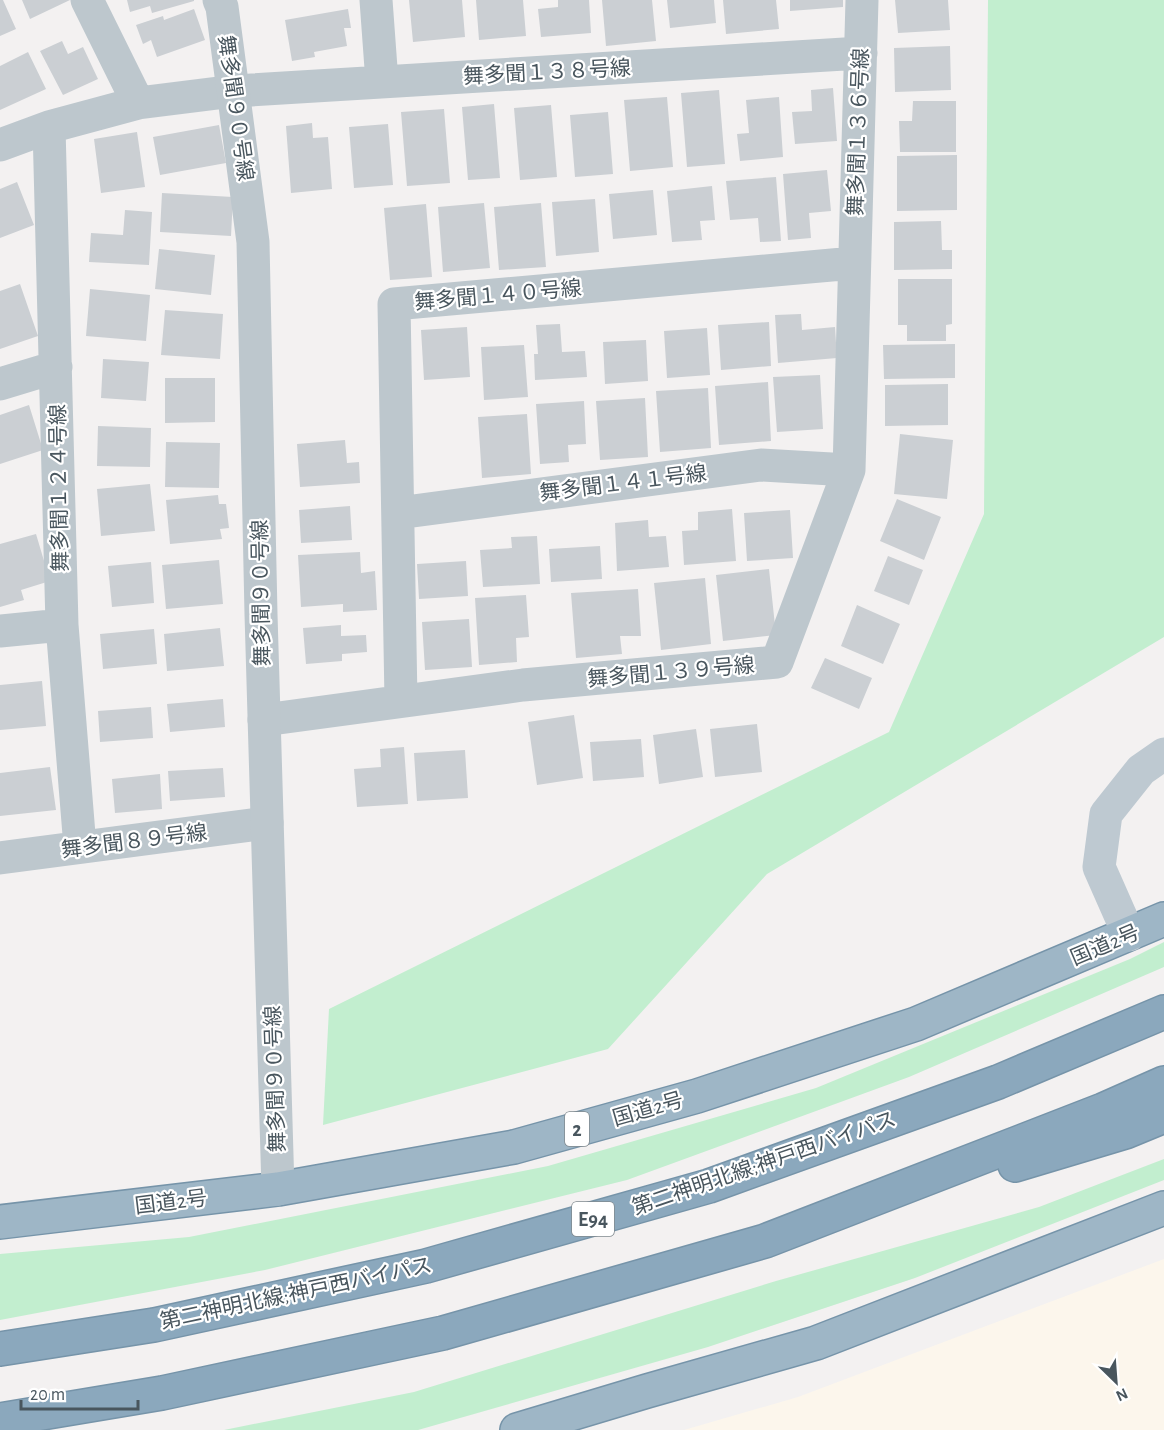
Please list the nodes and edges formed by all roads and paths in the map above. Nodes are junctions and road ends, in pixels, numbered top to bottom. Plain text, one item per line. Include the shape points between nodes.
1 (87, 0) edge
2 (219, 0) edge
3 (376, 0) edge
4 (862, 0) edge
5 (861, 53) junction
6 (382, 82) junction
7 (234, 91) junction
8 (138, 103) junction
9 (49, 127) junction
10 (0, 146) edge
11 (854, 263) junction
12 (56, 367) junction
13 (0, 384) edge
14 (849, 470) junction
15 (398, 513) junction
16 (62, 625) junction
17 (0, 631) edge
18 (402, 701) junction
19 (264, 720) junction
20 (1164, 754) edge
21 (267, 823) junction
22 (80, 848) junction
23 (0, 858) edge
24 (1164, 919) edge
25 (1129, 935) junction
26 (1164, 1012) edge
27 (1164, 1083) edge
28 (1164, 1116) edge
29 (278, 1189) junction
30 (1164, 1208) edge
31 (0, 1222) edge
32 (765, 1240) junction
33 (0, 1349) edge
34 (0, 1420) edge
35 (518, 1430) edge

1 - 8 street
2 - 7 street, 舞多聞９０号線
3 - 6 street
4 - 5 street, 舞多聞１３６号線
5 - 6 street, 舞多聞１３８号線
5 - 11 street, 舞多聞１３６号線
6 - 7 street, 舞多聞１３８号線
7 - 8 street, 舞多聞１３８号線
7 - 19 street, 舞多聞９０号線 via 254,242
8 - 9 street, 舞多聞１３８号線
9 - 10 street, 舞多聞１３８号線
9 - 12 street, 舞多聞１２４号線
11 - 14 street, 舞多聞１３９号線
11 - 15 street, 舞多聞１４０号線 via 394,304
12 - 13 street
12 - 16 street, 舞多聞１２４号線
14 - 15 street, 舞多聞１４１号線 via 760,465
14 - 18 street, 舞多聞１３９号線 via 777,662 523,685
15 - 18 street, 舞多聞１４０号線
16 - 17 street
16 - 22 street, 舞多聞１２４号線
18 - 19 street, 舞多聞１３９号線
19 - 21 street, 舞多聞９０号線
20 - 25 main road via 1141,770 1107,814 1099,867
21 - 22 street, 舞多聞８９号線
21 - 29 street, 舞多聞９０号線
22 - 23 street, 舞多聞８９号線
24 - 25 highway, 国道2号 / 2
25 - 29 highway, 国道2号 / 2 via 916,1024 697,1096 514,1147
26 - 33 highway, 第二神明北線;神戸西バイパス / E94 via 998,1082 709,1186 426,1266 154,1324
27 - 32 highway
28 - 32 highway via 1125,1132
29 - 31 highway, 国道2号 / 2
30 - 35 highway via 816,1343
32 - 34 highway via 443,1333 162,1393

